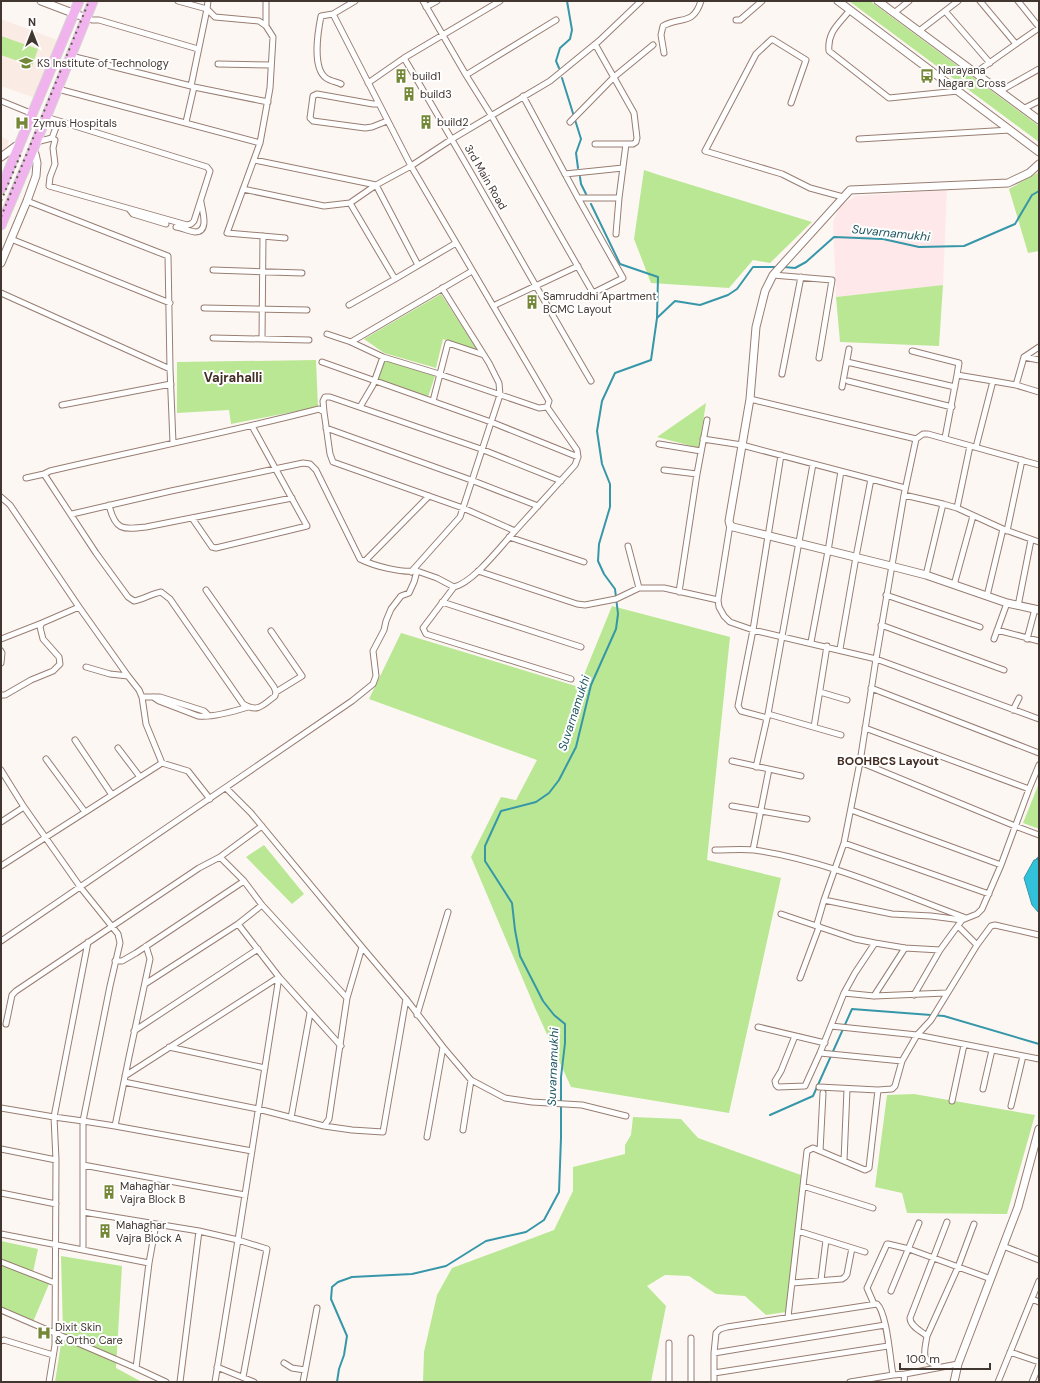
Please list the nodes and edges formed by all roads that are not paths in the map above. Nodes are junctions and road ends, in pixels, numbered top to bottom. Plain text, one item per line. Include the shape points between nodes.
1 (41, 1) edge
2 (53, 1) edge
3 (93, 1) edge
4 (178, 1) edge
5 (208, 1) edge
6 (266, 1) edge
7 (355, 1) edge
8 (423, 1) edge
9 (437, 1) edge
10 (500, 1) edge
11 (641, 1) edge
12 (701, 1) edge
13 (762, 1) edge
14 (838, 1) edge
15 (878, 1) edge
16 (909, 1) edge
17 (958, 1) edge
18 (980, 1) edge
19 (1018, 1) edge
20 (426, 7) junction
21 (76, 8) edge
22 (207, 9) junction
23 (850, 10) junction
24 (945, 11) junction
25 (894, 13) junction
26 (334, 14) junction
27 (87, 16) junction
28 (556, 20) dead end
29 (736, 20) dead end
30 (266, 26) junction
31 (1039, 28) edge
32 (919, 31) junction
33 (442, 34) junction
34 (595, 44) junction
35 (1016, 44) junction
36 (653, 45) dead end
37 (198, 49) junction
38 (664, 53) dead end
39 (71, 56) junction
40 (404, 58) junction
41 (990, 63) junction
42 (218, 64) dead end
43 (271, 65) junction
44 (1039, 69) edge
45 (975, 73) junction
46 (466, 75) junction
47 (614, 77) junction
48 (368, 83) junction
49 (341, 84) dead end
50 (193, 87) junction
51 (58, 89) junction
52 (958, 91) junction
53 (1000, 91) junction
54 (523, 96) junction
55 (1, 100) edge
56 (1039, 101) edge
57 (268, 102) junction
58 (791, 103) dead end
59 (379, 104) junction
60 (1023, 109) junction
61 (33, 114) junction
62 (491, 115) junction
63 (46, 117) junction
64 (1039, 120) edge
65 (387, 121) junction
66 (58, 122) junction
67 (186, 122) junction
68 (570, 122) dead end
69 (1010, 130) junction
70 (52, 138) junction
71 (452, 139) junction
72 (859, 140) dead end
73 (36, 142) junction
74 (260, 143) junction
75 (595, 144) dead end
76 (626, 144) junction
77 (19, 146) junction
78 (32, 152) junction
79 (1039, 152) edge
80 (1, 157) edge
81 (254, 160) junction
82 (1039, 164) edge
83 (411, 166) junction
84 (624, 168) junction
85 (565, 174) junction
86 (376, 185) junction
87 (1, 189) edge
88 (243, 189) junction
89 (843, 197) junction
90 (578, 198) junction
91 (619, 198) junction
92 (27, 201) junction
93 (201, 201) junction
94 (350, 204) junction
95 (128, 208) junction
96 (166, 224) dead end
97 (1, 225) edge
98 (176, 226) dead end
99 (616, 234) dead end
100 (263, 236) junction
101 (285, 238) dead end
102 (11, 239) junction
103 (456, 243) junction
104 (1, 263) edge
105 (418, 265) junction
106 (578, 266) junction
107 (213, 270) dead end
108 (472, 271) junction
109 (263, 272) junction
110 (302, 273) dead end
111 (773, 275) junction
112 (801, 277) junction
113 (395, 279) junction
114 (536, 286) junction
115 (442, 288) junction
116 (1, 293) edge
117 (170, 303) junction
118 (349, 305) dead end
119 (493, 306) junction
120 (204, 308) dead end
121 (262, 309) junction
122 (307, 310) dead end
123 (327, 334) dead end
124 (213, 338) dead end
125 (262, 339) junction
126 (308, 340) dead end
127 (351, 342) junction
128 (1039, 347) edge
129 (849, 349) dead end
130 (912, 351) dead end
131 (484, 355) junction
132 (383, 357) junction
133 (1024, 357) junction
134 (819, 358) dead end
135 (1039, 360) edge
136 (322, 362) dead end
137 (847, 362) junction
138 (170, 368) junction
139 (440, 374) junction
140 (782, 374) dead end
141 (957, 375) junction
142 (375, 380) junction
143 (592, 381) dead end
144 (848, 381) dead end
145 (993, 381) junction
146 (171, 384) junction
147 (1016, 385) junction
148 (842, 387) dead end
149 (955, 387) junction
150 (1039, 392) edge
151 (500, 395) junction
152 (750, 399) junction
153 (433, 401) junction
154 (62, 405) dead end
155 (360, 407) junction
156 (547, 407) junction
157 (952, 407) junction
158 (324, 412) junction
159 (707, 420) dead end
160 (491, 422) junction
161 (252, 426) junction
162 (326, 428) junction
163 (945, 438) junction
164 (703, 439) junction
165 (916, 439) junction
166 (173, 443) junction
167 (659, 444) dead end
168 (742, 445) junction
169 (970, 446) junction
170 (976, 447) junction
171 (481, 449) junction
172 (701, 451) junction
173 (781, 455) junction
174 (578, 457) junction
175 (1022, 460) junction
176 (1039, 463) edge
177 (813, 464) junction
178 (276, 469) junction
179 (664, 470) dead end
180 (841, 471) junction
181 (44, 474) junction
182 (696, 474) junction
183 (26, 478) dead end
184 (871, 479) junction
185 (471, 480) junction
186 (561, 481) junction
187 (905, 488) junction
188 (904, 495) junction
189 (429, 496) junction
190 (1, 497) edge
191 (292, 498) junction
192 (943, 504) junction
193 (109, 505) junction
194 (538, 506) junction
195 (463, 508) junction
196 (957, 508) junction
197 (72, 514) junction
198 (973, 516) junction
199 (192, 518) junction
200 (730, 525) junction
201 (1005, 530) junction
202 (515, 531) junction
203 (768, 535) junction
204 (509, 537) junction
205 (1031, 540) junction
206 (1039, 542) edge
207 (798, 543) junction
208 (628, 546) dead end
209 (828, 552) junction
210 (856, 557) junction
211 (365, 561) junction
212 (584, 562) dead end
213 (891, 566) junction
214 (414, 571) junction
215 (478, 571) junction
216 (926, 576) junction
217 (954, 585) junction
218 (454, 587) junction
219 (639, 588) junction
220 (206, 590) dead end
221 (679, 592) junction
222 (886, 595) junction
223 (987, 596) junction
224 (718, 600) junction
225 (442, 602) junction
226 (1007, 603) junction
227 (1018, 606) junction
228 (79, 607) junction
229 (1037, 609) edge
230 (42, 623) junction
231 (881, 625) junction
232 (980, 627) dead end
233 (753, 630) junction
234 (997, 630) junction
235 (271, 631) dead end
236 (782, 636) junction
237 (1, 639) edge
238 (994, 639) dead end
239 (1027, 639) junction
240 (1039, 641) edge
241 (811, 642) junction
242 (827, 646) junction
243 (581, 647) dead end
244 (840, 649) junction
245 (1, 651) edge
246 (876, 659) junction
247 (1, 663) edge
248 (86, 667) dead end
249 (1004, 670) dead end
250 (128, 676) junction
251 (570, 680) dead end
252 (871, 688) junction
253 (276, 692) junction
254 (820, 692) junction
255 (1, 695) edge
256 (142, 697) junction
257 (1019, 698) dead end
258 (847, 700) dead end
259 (248, 707) junction
260 (1014, 710) junction
261 (767, 716) junction
262 (1039, 720) edge
263 (814, 726) junction
264 (865, 728) junction
265 (841, 735) dead end
266 (75, 740) dead end
267 (118, 748) dead end
268 (1039, 753) edge
269 (46, 759) dead end
270 (732, 761) dead end
271 (860, 762) junction
272 (162, 763) junction
273 (1039, 765) edge
274 (756, 767) junction
275 (769, 769) junction
276 (1, 770) edge
277 (801, 776) dead end
278 (140, 777) junction
279 (226, 788) junction
280 (1029, 789) junction
281 (112, 795) junction
282 (210, 799) junction
283 (732, 806) dead end
284 (24, 807) junction
285 (851, 810) junction
286 (761, 811) junction
287 (85, 812) junction
288 (807, 819) dead end
289 (1, 822) edge
290 (262, 826) junction
291 (1015, 826) junction
292 (1039, 835) edge
293 (45, 837) junction
294 (844, 842) junction
295 (715, 850) dead end
296 (753, 850) junction
297 (220, 857) junction
298 (1001, 865) junction
299 (1, 866) edge
300 (835, 869) junction
301 (244, 881) junction
302 (81, 888) junction
303 (988, 894) junction
304 (824, 900) junction
305 (262, 905) junction
306 (448, 912) dead end
307 (780, 914) dead end
308 (964, 919) junction
309 (238, 924) junction
310 (958, 926) junction
311 (112, 927) junction
312 (819, 927) junction
313 (1039, 935) edge
314 (1, 941) edge
315 (88, 942) junction
316 (875, 943) junction
317 (976, 945) junction
318 (146, 946) junction
319 (362, 947) junction
320 (904, 948) junction
321 (258, 949) junction
322 (940, 950) junction
323 (116, 961) junction
324 (279, 977) junction
325 (800, 978) dead end
326 (145, 984) junction
327 (946, 993) junction
328 (844, 994) junction
329 (914, 995) junction
330 (874, 996) junction
331 (348, 998) junction
332 (406, 999) junction
333 (310, 1013) junction
334 (417, 1015) junction
335 (6, 1024) dead end
336 (831, 1026) junction
337 (758, 1027) dead end
338 (134, 1031) junction
339 (917, 1035) junction
340 (795, 1036) junction
341 (825, 1043) junction
342 (964, 1045) junction
343 (341, 1046) junction
344 (169, 1047) junction
345 (442, 1047) junction
346 (992, 1050) junction
347 (820, 1053) junction
348 (1023, 1056) junction
349 (1039, 1059) edge
350 (902, 1061) junction
351 (265, 1068) junction
352 (125, 1076) junction
353 (472, 1080) junction
354 (124, 1082) junction
355 (819, 1087) dead end
356 (847, 1089) junction
357 (983, 1089) dead end
358 (878, 1090) junction
359 (823, 1093) dead end
360 (952, 1101) dead end
361 (1011, 1106) dead end
362 (1, 1108) edge
363 (258, 1109) junction
364 (626, 1116) dead end
365 (54, 1117) junction
366 (291, 1118) junction
367 (83, 1121) junction
368 (115, 1126) junction
369 (324, 1126) junction
370 (1039, 1129) edge
371 (463, 1130) dead end
372 (427, 1137) dead end
373 (1, 1149) edge
374 (252, 1151) junction
375 (820, 1151) junction
376 (56, 1160) junction
377 (844, 1161) junction
378 (82, 1165) junction
379 (803, 1186) junction
380 (1, 1193) edge
381 (245, 1195) junction
382 (56, 1204) junction
383 (873, 1208) dead end
384 (83, 1212) junction
385 (947, 1222) dead end
386 (919, 1223) dead end
387 (156, 1224) junction
388 (974, 1224) dead end
389 (200, 1231) junction
390 (798, 1231) junction
391 (1, 1234) edge
392 (238, 1240) junction
393 (826, 1240) junction
394 (55, 1244) junction
395 (1003, 1246) junction
396 (852, 1248) junction
397 (909, 1249) junction
398 (83, 1250) junction
399 (865, 1252) dead end
400 (933, 1259) junction
401 (1039, 1260) edge
402 (1, 1262) edge
403 (149, 1263) junction
404 (958, 1268) junction
405 (991, 1279) junction
406 (821, 1280) junction
407 (1039, 1280) edge
408 (55, 1283) junction
409 (792, 1283) junction
410 (891, 1290) dead end
411 (1032, 1299) junction
412 (1039, 1302) edge
413 (874, 1304) junction
414 (317, 1308) dead end
415 (1, 1310) edge
416 (788, 1317) junction
417 (886, 1325) junction
418 (55, 1333) junction
419 (927, 1336) junction
420 (691, 1338) dead end
421 (1, 1341) edge
422 (669, 1343) dead end
423 (888, 1346) junction
424 (1010, 1352) junction
425 (714, 1353) junction
426 (53, 1354) junction
427 (1039, 1362) edge
428 (284, 1363) dead end
429 (958, 1364) junction
430 (1039, 1365) edge
431 (217, 1367) junction
432 (940, 1367) junction
433 (136, 1368) junction
434 (305, 1370) junction
435 (714, 1373) junction
436 (905, 1374) junction
437 (893, 1375) junction
438 (243, 1377) junction
439 (49, 1382) edge
440 (166, 1382) edge
441 (180, 1382) edge
442 (214, 1382) edge
443 (254, 1382) edge
444 (303, 1382) edge
445 (669, 1382) edge
446 (691, 1382) edge
447 (714, 1382) edge
448 (850, 1382) edge
449 (904, 1382) edge
450 (954, 1382) edge
451 (998, 1382) edge
452 (1032, 1382) edge

1 - 21 street
2 - 21 street
3 - 27 highway
4 - 22 street
5 - 22 street
6 - 30 street
7 - 26 street
8 - 20 street
9 - 20 street
10 - 33 street
11 - 34 street
12 - 38 street via 698,11 692,17 669,22 663,26 660,34
13 - 29 street via 740,20
14 - 23 street
15 - 25 street
16 - 25 street
17 - 24 street
18 - 35 street
19 - 31 street
20 - 33 street
21 - 27 street
21 - 61 highway
22 - 30 street via 215,17 259,21
22 - 37 street
23 - 52 street
23 - 52 street via 830,35 829,51 889,98
24 - 32 street
24 - 41 street
25 - 32 street
26 - 48 street
26 - 49 street via 321,16 316,47 323,74 326,78
27 - 37 street via 94,15 99,20
27 - 39 highway
28 - 46 street
30 - 43 street via 273,37
31 - 35 street
32 - 45 street
33 - 40 street
33 - 46 street
34 - 47 street
34 - 54 street via 550,81
35 - 41 street
36 - 47 street
37 - 50 street
39 - 50 street
39 - 51 highway
40 - 48 street
40 - 71 street, 3rd Main Road
41 - 45 street
42 - 43 street
43 - 57 street
44 - 53 street
45 - 53 street
46 - 62 street
47 - 68 street
47 - 76 street via 636,120 636,142
48 - 59 street
50 - 57 street
50 - 67 street
51 - 63 highway
51 - 67 street
52 - 69 street
53 - 60 street
54 - 62 street
54 - 85 street
55 - 61 street
56 - 60 street
57 - 74 street
58 - 89 street via 806,60 772,38 756,54 705,150 782,174 810,188
59 - 65 street
59 - 65 street via 317,94 313,96 310,118 313,121 365,128
60 - 64 street
61 - 77 highway
62 - 71 street
62 - 106 street
63 - 66 street
63 - 73 highway
65 - 83 street
66 - 70 street
66 - 93 street via 207,167 210,171
67 - 74 street
69 - 72 street
69 - 79 street
70 - 73 street
70 - 95 street via 55,140 55,164 49,186
71 - 83 street
71 - 114 street, 3rd Main Road
73 - 78 highway
74 - 81 street
75 - 76 street
76 - 84 street
77 - 80 street
77 - 87 highway
78 - 92 street via 37,163 36,176
78 - 97 highway
81 - 86 street
81 - 88 street
82 - 89 street via 1029,174 1008,183 850,190
83 - 86 street
83 - 103 street
84 - 85 street
84 - 91 street
85 - 90 street
86 - 94 street
86 - 105 street
88 - 94 street via 324,206
88 - 100 street via 227,233
89 - 111 street
90 - 91 street
90 - 106 street via 623,278 593,293
91 - 99 street
92 - 102 street
92 - 117 street via 168,256
93 - 95 street via 194,221 187,225
93 - 98 street via 205,222 203,228 195,232
94 - 113 street
95 - 96 street via 133,214
100 - 101 street
100 - 109 street
102 - 104 street
102 - 117 street
103 - 105 street
103 - 108 street
105 - 113 street
106 - 114 street
107 - 109 street
108 - 115 street
108 - 119 street
109 - 110 street
109 - 121 street
111 - 112 street
111 - 152 street via 765,292 756,328
112 - 134 street via 832,280
112 - 140 street
113 - 118 street
114 - 119 street
114 - 143 street, 3rd Main Road
115 - 127 street
115 - 131 street
116 - 138 street
117 - 138 street
119 - 156 street via 549,401
120 - 121 street
121 - 122 street
121 - 125 street
123 - 127 street
124 - 125 street
125 - 126 street
127 - 132 street
128 - 133 street
129 - 137 street
130 - 141 street via 959,363
131 - 139 street via 448,343
131 - 151 street via 499,383
132 - 139 street
132 - 142 street
133 - 135 street
133 - 147 street
136 - 142 street
137 - 148 street
137 - 149 street
138 - 146 street
139 - 151 street
139 - 153 street
141 - 145 street
141 - 149 street
142 - 153 street
142 - 155 street
144 - 157 street
145 - 147 street
145 - 170 street
146 - 154 street
146 - 166 street
147 - 150 street
149 - 157 street
151 - 156 street via 539,408
151 - 160 street
152 - 165 street
152 - 168 street
153 - 160 street
155 - 158 street via 325,397
155 - 171 street
156 - 174 street via 577,450
157 - 163 street
158 - 161 street via 319,409
158 - 162 street
159 - 164 street
160 - 171 street
160 - 174 street
161 - 166 street
161 - 178 street
162 - 185 street
162 - 189 street via 333,462
163 - 165 street via 923,434
163 - 169 street
164 - 168 street
164 - 172 street
165 - 187 street
166 - 181 street
167 - 172 street
168 - 173 street
168 - 200 street
169 - 170 street
169 - 196 street
170 - 175 street
171 - 185 street
171 - 186 street
172 - 182 street
173 - 177 street
173 - 203 street
174 - 186 street via 575,465
175 - 176 street
175 - 201 street
177 - 180 street
177 - 207 street
178 - 191 street
178 - 193 street
178 - 211 street via 303,463 310,464 316,470 360,558
179 - 182 street
180 - 184 street
180 - 209 street
181 - 183 street
181 - 197 street
182 - 221 street
184 - 187 street
184 - 210 street
185 - 194 street
185 - 195 street
186 - 194 street
187 - 188 street
188 - 192 street
188 - 213 street
189 - 195 street
189 - 211 street
190 - 228 street via 10,505
191 - 199 street
191 - 199 street via 307,526 219,548 212,547
192 - 196 street
192 - 216 street
193 - 197 street
193 - 199 street via 113,519 123,528
194 - 202 street
195 - 202 street
195 - 214 street via 460,517
196 - 198 street
197 - 259 street via 128,597 134,601 161,592 170,598 243,704
198 - 201 street
198 - 217 street
200 - 203 street
200 - 224 street
201 - 205 street
201 - 223 street
202 - 204 street
203 - 207 street
203 - 233 street
204 - 212 street
204 - 215 street
205 - 206 street
205 - 227 street
207 - 209 street
207 - 236 street
208 - 219 street
209 - 210 street
209 - 241 street
210 - 213 street
210 - 244 street
211 - 214 street via 388,568
213 - 216 street
213 - 222 street
214 - 218 street via 437,578
214 - 279 street via 414,582 409,593 401,596 391,609 373,651 376,676 374,684
215 - 218 street
215 - 219 street via 585,605 616,599
216 - 217 street
217 - 223 street
218 - 225 street
219 - 221 street via 664,588
220 - 253 street
221 - 224 street
222 - 231 street
222 - 232 street
223 - 226 street
224 - 233 street via 719,607 730,622
225 - 243 street
225 - 251 street via 423,628 426,634
226 - 227 street
226 - 234 street
227 - 229 street
228 - 230 street
228 - 250 street
229 - 239 street
230 - 237 street
230 - 255 street via 40,627 43,639 59,657 60,664 53,671
231 - 246 street
231 - 249 street
233 - 236 street
233 - 261 street via 738,706 741,711
234 - 238 street
234 - 239 street
235 - 253 street via 302,676
236 - 241 street
236 - 261 street
239 - 240 street
241 - 242 street
242 - 244 street
242 - 254 street
244 - 246 street
245 - 247 street
246 - 252 street
246 - 260 street
248 - 250 street
250 - 256 street
252 - 264 street
252 - 268 street
253 - 259 street via 275,696 260,708
254 - 258 street
254 - 263 street
256 - 259 street via 153,697 198,716
256 - 272 street via 146,724
257 - 260 street
260 - 262 street
261 - 263 street
261 - 274 street
263 - 265 street
264 - 271 street
264 - 280 street
266 - 281 street
267 - 278 street
269 - 287 street
270 - 274 street
271 - 285 street
271 - 291 street
272 - 278 street
272 - 282 street via 188,771
273 - 280 street
274 - 275 street
275 - 277 street
275 - 286 street
276 - 284 street
278 - 281 street
279 - 282 street
279 - 290 street
280 - 291 street
281 - 287 street
282 - 302 street
283 - 286 street
284 - 289 street
284 - 293 street
285 - 294 street
285 - 298 street
286 - 288 street
286 - 296 street
287 - 293 street
290 - 297 street
290 - 319 street
291 - 292 street
291 - 298 street
293 - 299 street
293 - 302 street
294 - 300 street
294 - 303 street
295 - 296 street
296 - 300 street
297 - 301 street
297 - 311 street via 199,868
298 - 303 street
300 - 304 street
300 - 308 street
301 - 305 street
301 - 318 street
302 - 311 street
302 - 314 street
303 - 308 street via 982,909
304 - 308 street via 892,914
304 - 312 street via 817,924
305 - 309 street
305 - 331 street
306 - 334 street
307 - 312 street
308 - 310 street
309 - 321 street
309 - 326 street
310 - 317 street
310 - 322 street
311 - 315 street
311 - 323 street via 118,934 120,943
312 - 316 street
312 - 325 street
313 - 317 street via 995,925
315 - 335 street via 12,995
315 - 365 street
316 - 320 street
316 - 328 street
317 - 327 street
318 - 323 street via 122,961
318 - 326 street via 150,959
319 - 331 street
319 - 332 street
320 - 322 street
320 - 330 street
321 - 324 street
321 - 338 street
322 - 329 street
323 - 367 street
324 - 333 street
324 - 344 street
324 - 351 street
326 - 338 street
327 - 329 street
327 - 339 street via 931,1020
328 - 330 street
328 - 336 street
329 - 330 street
331 - 343 street
332 - 334 street
332 - 369 street via 383,1132
333 - 343 street
333 - 366 street
334 - 345 street
336 - 339 street
336 - 341 street
337 - 340 street
338 - 352 street
339 - 342 street
339 - 350 street
340 - 341 street
340 - 347 street via 775,1081 778,1087 805,1086
341 - 347 street
342 - 346 street
342 - 360 street
343 - 369 street via 329,1119
344 - 351 street
344 - 352 street
345 - 353 street
345 - 372 street
346 - 348 street
346 - 357 street
347 - 350 street
348 - 349 street
348 - 361 street
350 - 358 street via 894,1088
351 - 363 street
352 - 354 street
353 - 364 street via 505,1098 582,1104
353 - 371 street
354 - 363 street
354 - 368 street
355 - 356 street
356 - 358 street
356 - 377 street
358 - 377 street via 869,1168 865,1170
359 - 375 street
362 - 365 street
363 - 366 street
363 - 374 street
365 - 367 street
365 - 376 street
366 - 369 street
367 - 368 street
367 - 378 street
368 - 374 street
370 - 395 street via 1018,1207
373 - 376 street
374 - 381 street
375 - 377 street
375 - 379 street via 813,1148 807,1151
376 - 382 street
378 - 381 street
378 - 384 street
379 - 383 street
379 - 390 street
380 - 382 street
381 - 392 street
382 - 394 street
384 - 387 street
384 - 398 street
385 - 400 street
386 - 397 street
387 - 389 street
387 - 403 street
388 - 404 street
389 - 392 street
389 - 441 street
390 - 393 street
390 - 409 street
391 - 394 street
392 - 431 street
392 - 438 street via 267,1249
393 - 396 street
393 - 406 street
394 - 398 street
394 - 408 street
395 - 401 street
395 - 405 street
396 - 399 street
396 - 406 street via 845,1277
397 - 400 street
397 - 410 street
397 - 413 street via 887,1244 867,1288
398 - 403 street
400 - 404 street
400 - 419 street via 910,1318 913,1325
402 - 408 street
403 - 433 street
404 - 405 street
404 - 419 street
405 - 429 street
406 - 409 street
407 - 411 street
408 - 418 street
409 - 416 street
411 - 412 street
411 - 424 street
413 - 416 street
413 - 417 street via 879,1306
414 - 434 street
415 - 418 street
416 - 425 street via 720,1329 716,1333
417 - 423 street
417 - 425 street
418 - 426 street
418 - 433 street
419 - 432 street via 924,1355 931,1364
420 - 446 street
421 - 426 street
422 - 445 street
423 - 435 street
423 - 437 street
424 - 427 street
424 - 451 street
425 - 435 street
426 - 439 street
428 - 434 street via 292,1368
429 - 432 street
429 - 450 street
430 - 452 street
431 - 438 street
431 - 442 street
432 - 436 street
433 - 440 street
434 - 444 street
435 - 447 street
436 - 437 street
436 - 449 street
437 - 448 street
438 - 443 street

